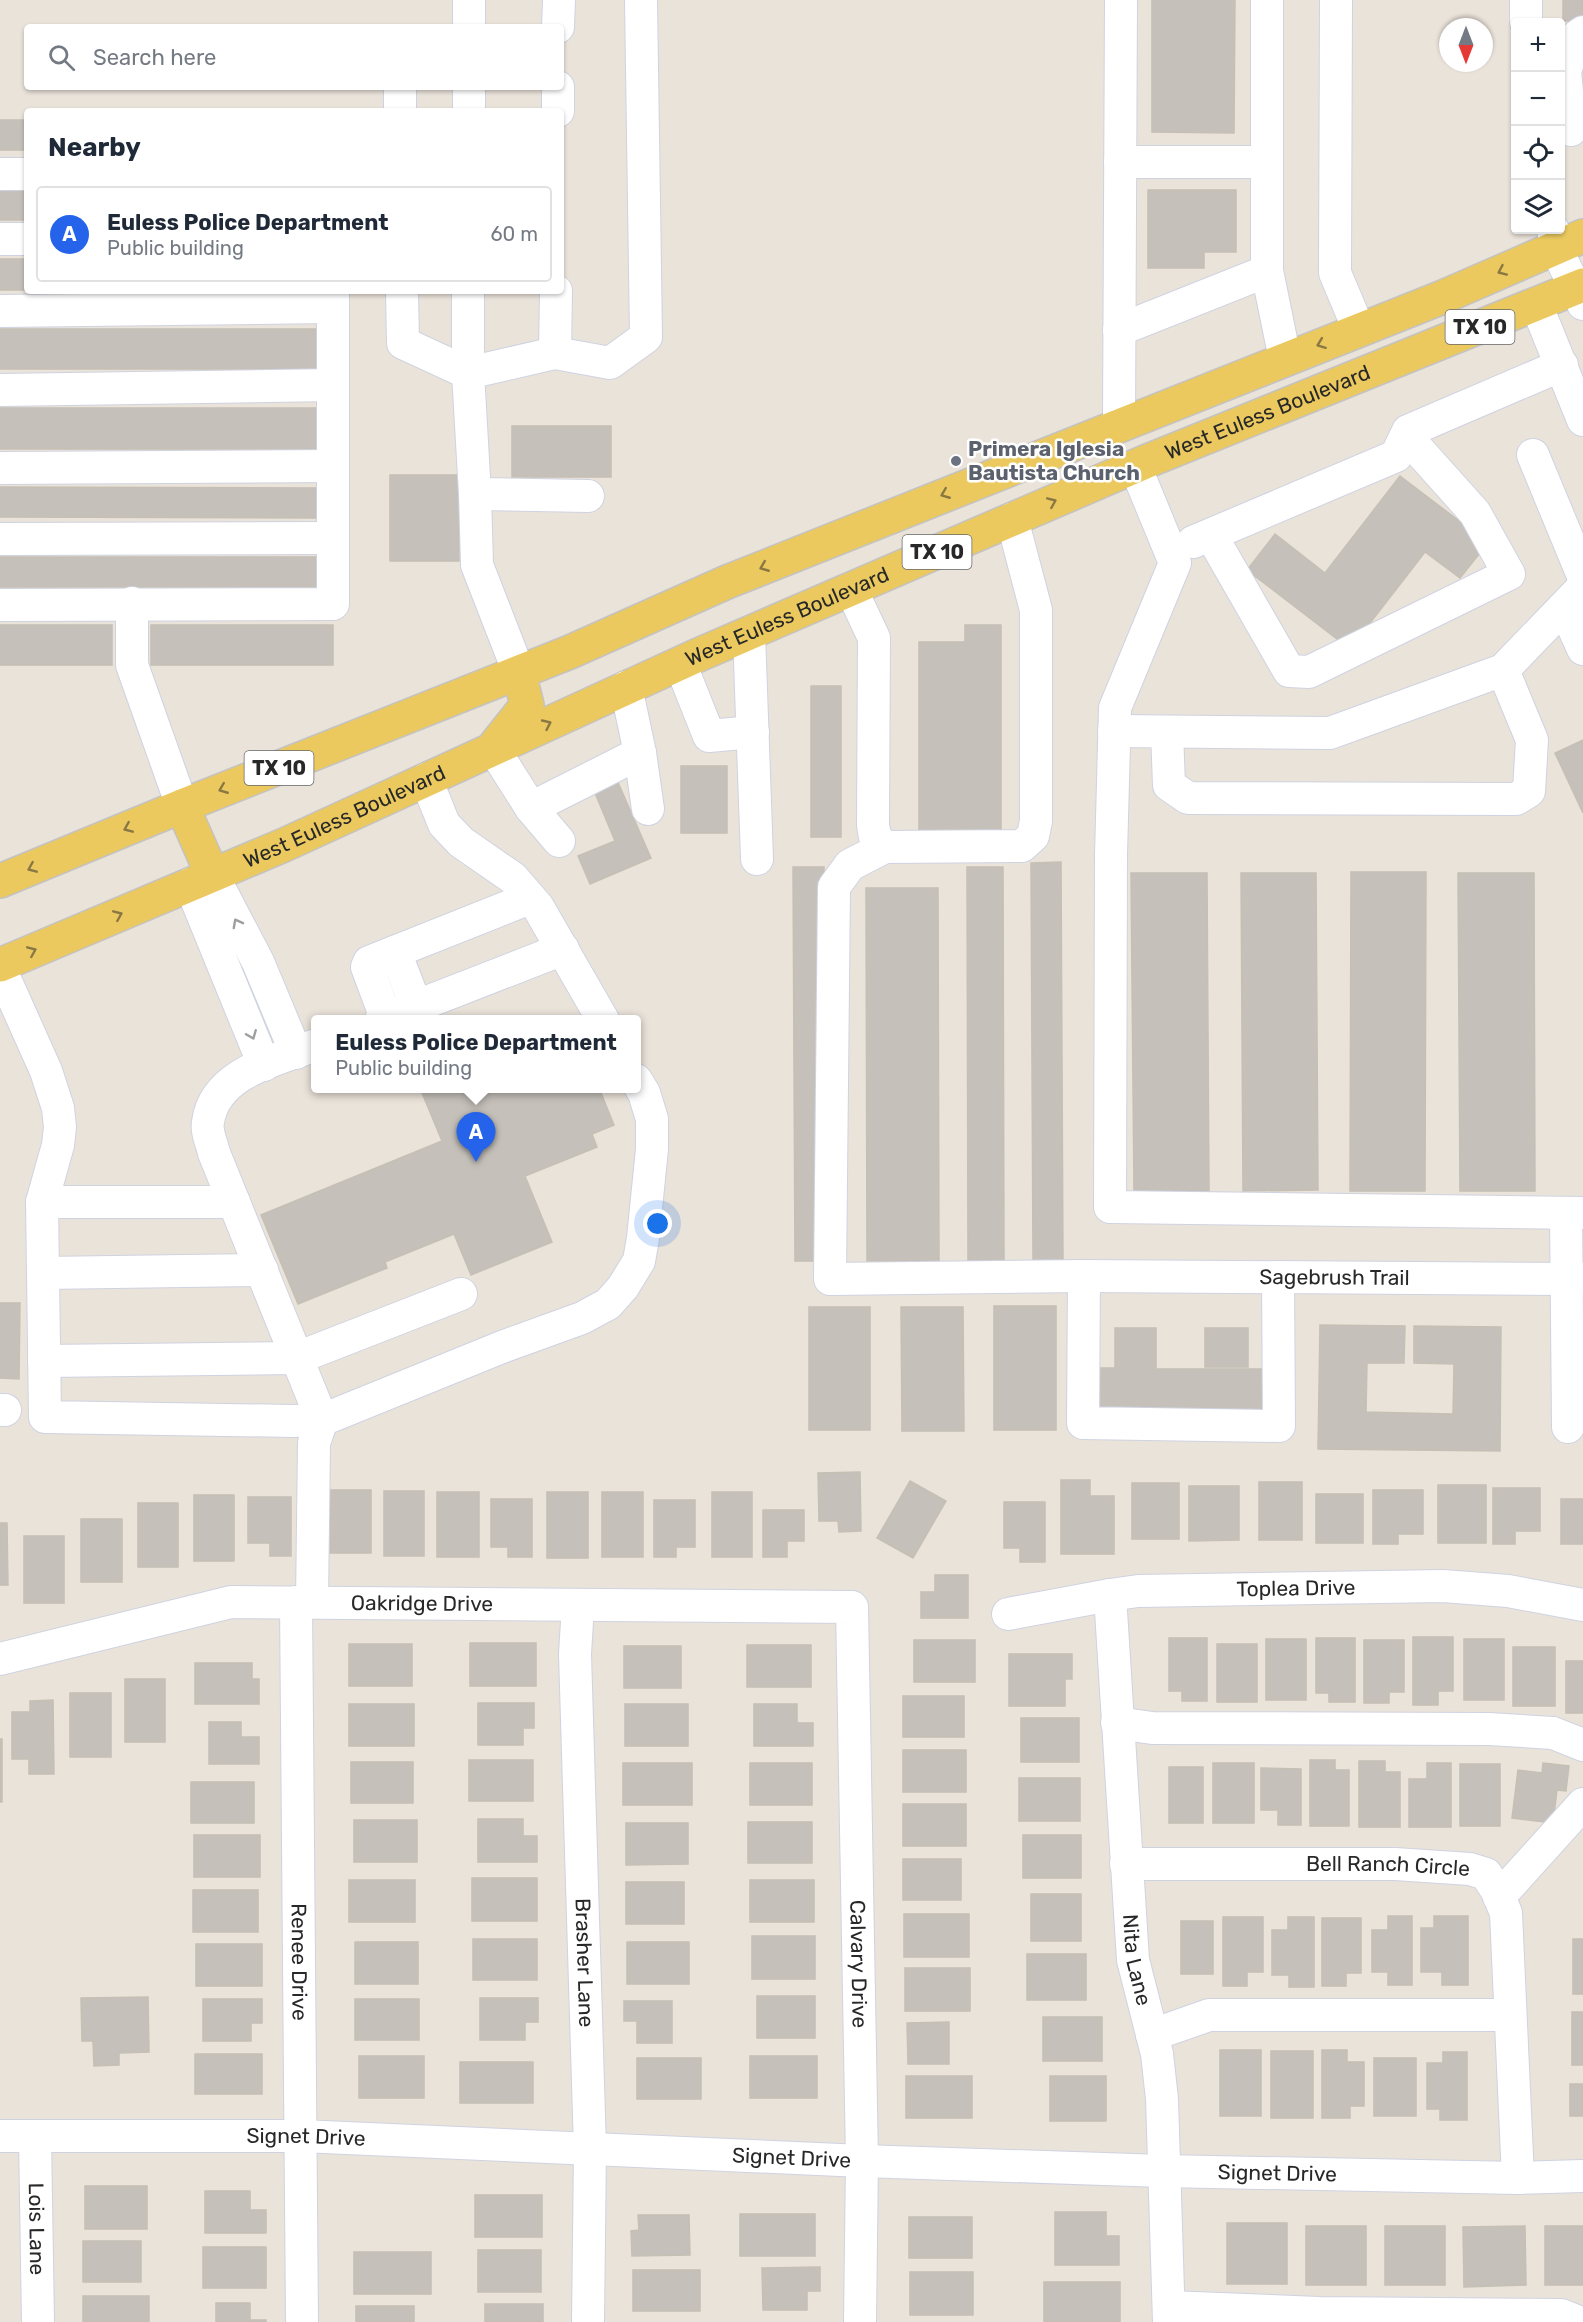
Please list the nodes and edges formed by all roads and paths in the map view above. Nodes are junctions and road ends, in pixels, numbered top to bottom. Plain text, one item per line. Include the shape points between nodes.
1 (469, 0) edge
2 (559, 0) edge
3 (641, 0) edge
4 (1121, 0) edge
5 (1267, 0) edge
6 (1336, 0) edge
7 (1526, 0) edge
8 (1526, 18) edge
9 (469, 24) edge
10 (558, 24) edge
11 (1583, 32) edge
12 (400, 90) edge
13 (469, 90) edge
14 (558, 90) edge
15 (400, 108) edge
16 (469, 108) edge
17 (558, 108) edge
18 (1571, 134) edge
19 (1120, 162) junction
20 (1267, 162) junction
21 (0, 174) edge
22 (24, 174) edge
23 (24, 238) edge
24 (1564, 238) edge
25 (0, 239) edge
26 (1267, 271) junction
27 (1581, 292) edge
28 (402, 294) edge
29 (468, 294) edge
30 (556, 294) edge
31 (333, 299) edge
32 (1536, 304) junction
33 (0, 311) edge
34 (1119, 330) junction
35 (1359, 330) junction
36 (555, 353) junction
37 (1285, 359) junction
38 (1562, 364) junction
39 (468, 373) junction
40 (333, 385) junction
41 (0, 390) edge
42 (1583, 420) edge
43 (1119, 424) junction
44 (1403, 443) junction
45 (1533, 455) dead end
46 (333, 466) junction
47 (1135, 466) junction
48 (0, 468) edge
49 (476, 494) junction
50 (588, 496) dead end
51 (1012, 519) junction
52 (1211, 535) junction
53 (333, 538) junction
54 (0, 540) edge
55 (1170, 552) junction
56 (1583, 576) edge
57 (851, 589) junction
58 (1574, 597) edge
59 (132, 603) junction
60 (0, 605) edge
61 (749, 633) junction
62 (1583, 649) edge
63 (680, 663) junction
64 (1503, 670) junction
65 (519, 673) junction
66 (626, 687) junction
67 (1114, 731) junction
68 (753, 732) junction
69 (1167, 732) junction
70 (493, 748) junction
71 (640, 753) junction
72 (426, 779) junction
73 (182, 806) junction
74 (531, 808) junction
75 (648, 809) dead end
76 (559, 841) dead end
77 (885, 847) junction
78 (757, 859) dead end
79 (201, 879) junction
80 (0, 882) edge
81 (530, 898) junction
82 (563, 949) junction
83 (395, 952) junction
84 (258, 962) junction
85 (0, 967) edge
86 (227, 976) junction
87 (270, 991) junction
88 (239, 1004) junction
89 (416, 1006) junction
90 (383, 1015) edge
91 (394, 1015) edge
92 (600, 1015) edge
93 (306, 1049) edge
94 (264, 1065) junction
95 (641, 1088) edge
96 (42, 1202) junction
97 (234, 1202) junction
98 (1575, 1213) edge
99 (262, 1270) junction
100 (43, 1273) junction
101 (1084, 1276) junction
102 (1278, 1277) junction
103 (1576, 1279) edge
104 (461, 1294) dead end
105 (297, 1358) junction
106 (44, 1361) junction
107 (322, 1420) junction
108 (1568, 1427) dead end
109 (1110, 1594) junction
110 (304, 1602) junction
111 (578, 1605) junction
112 (1583, 1605) edge
113 (852, 1607) joint
114 (1008, 1614) dead end
115 (0, 1659) edge
116 (1118, 1723) junction
117 (1583, 1745) edge
118 (1583, 1804) edge
119 (1126, 1864) junction
120 (1499, 1897) junction
121 (1510, 2015) junction
122 (1152, 2035) junction
123 (0, 2136) edge
124 (35, 2136) junction
125 (301, 2136) junction
126 (590, 2149) junction
127 (862, 2161) junction
128 (1163, 2171) junction
129 (1583, 2176) edge
130 (1518, 2178) junction
131 (1169, 2315) edge
132 (1319, 2317) edge
133 (38, 2322) edge
134 (302, 2322) edge
135 (588, 2322) edge
136 (860, 2322) edge
137 (1579, 2322) edge

1 - 9 street
2 - 10 street
3 - 36 street via 646,337 610,363
4 - 19 street
5 - 20 street
6 - 35 street via 1335,273
7 - 8 street
11 - 18 street via 1576,37 1565,72
12 - 15 street
13 - 16 street
14 - 17 street
19 - 20 street
19 - 34 street
20 - 26 street
21 - 22 street
23 - 25 street
24 - 27 street
24 -> 35 main road, West Euless Boulevard / TX 10 via 1443,297
26 - 34 street
26 - 37 street
27 - 32 main road, West Euless Boulevard / TX 10
28 - 39 street via 403,343
29 - 39 street
30 - 36 street
31 - 33 street
31 - 40 street
32 - 38 street
32 - 47 main road, West Euless Boulevard / TX 10
34 - 43 street
35 -> 37 main road, West Euless Boulevard / TX 10
36 - 39 street
37 - 43 main road, West Euless Boulevard / TX 10
38 - 42 street
38 - 44 street via 1408,431
39 - 49 street
40 - 41 street
40 - 46 street
43 -> 65 main road, West Euless Boulevard / TX 10 via 727,582
44 - 52 street via 1396,456
44 - 52 street via 1415,446 1475,513 1509,574 1309,672 1289,671
45 - 56 street
46 - 48 street
46 - 53 street
51 -> 47 main road, West Euless Boulevard / TX 10
47 - 55 street
49 - 50 street
49 - 65 street via 477,565
51 - 57 main road, West Euless Boulevard / TX 10
51 - 77 street via 1036,610 1033,836 1022,846
52 - 55 street
53 - 54 street
53 - 59 street via 333,604
55 - 67 street via 1174,563 1115,708
57 - 61 main road, West Euless Boulevard / TX 10
57 - 77 street via 874,638 873,825 875,837
58 - 62 street
58 - 64 street
59 - 60 street
59 - 73 street via 132,665
61 - 63 main road, West Euless Boulevard / TX 10
61 - 68 street
63 - 66 main road, West Euless Boulevard / TX 10
63 - 68 street via 708,736
64 - 69 street via 1330,733
64 - 69 street via 1532,740 1529,791 1516,799 1188,798 1169,785
65 - 70 main road via 527,705
65 -> 73 main road, West Euless Boulevard / TX 10
70 -> 66 main road, West Euless Boulevard / TX 10
66 - 71 street
67 - 69 street
67 - 98 street via 1110,1207
68 - 78 street
70 - 72 main road, West Euless Boulevard / TX 10
70 - 74 street
71 - 74 street
71 - 75 street
72 - 79 main road, West Euless Boulevard / TX 10
72 - 81 street via 444,824 461,842 513,878
73 - 79 main road
73 -> 80 main road, West Euless Boulevard / TX 10
74 - 76 street
77 - 101 street, Sagebrush Trail via 850,865 834,887 830,1279
84 -> 79 street
85 -> 79 main road, West Euless Boulevard / TX 10
79 - 86 street
81 - 82 street
81 - 83 street
82 - 89 street
82 - 92 street
83 - 89 street
83 - 90 street via 369,962 367,967
84 - 86 street
84 - 87 street
85 - 96 street via 58,1108 58,1145
86 - 88 street
87 - 88 street
87 - 93 street
88 -> 94 street
89 - 91 street
93 - 94 street
94 - 97 street via 228,1083 207,1123 214,1153
95 - 107 street via 652,1119 643,1238 639,1261 608,1304 582,1318
96 - 97 street
96 - 100 street
97 - 99 street
98 - 103 street
99 - 100 street
99 - 105 street
100 - 106 street
101 - 102 street, Sagebrush Trail
101 - 102 street via 1083,1423 1279,1426
102 - 103 street, Sagebrush Trail
103 - 108 street
104 - 105 street
105 - 106 street
105 - 107 street
106 - 107 street via 45,1417
107 - 110 street, Renee Drive via 314,1443
109 - 112 street, Toplea Drive via 1443,1586 1508,1591
109 - 114 street, Toplea Drive
109 - 116 street, Nita Lane
110 - 111 street, Oakridge Drive
110 - 115 street, Oakridge Drive via 231,1602
110 - 125 street, Renee Drive
111 - 113 street, Oakridge Drive
111 - 126 street, Brasher Lane via 575,1654
113 - 127 street, Calvary Drive
116 - 117 street via 1152,1728 1489,1729 1553,1733
116 - 119 street, Nita Lane
118 - 120 street
119 - 120 street, Bell Ranch Circle via 1395,1864 1470,1869 1486,1875
119 - 122 street, Nita Lane via 1133,1960
120 - 121 street, Bell Ranch Circle via 1506,1913
121 - 122 street via 1209,2015
121 - 130 street, Bell Ranch Circle
122 - 128 street, Nita Lane via 1162,2099
123 - 124 street, Signet Drive
124 - 125 street, Signet Drive
124 - 133 street, Lois Lane
125 - 126 street, Signet Drive
125 - 134 street, Renee Drive
126 - 127 street, Signet Drive
126 - 135 street, Brasher Lane
127 - 128 street, Signet Drive
127 - 136 street, Calvary Drive
128 - 130 street, Signet Drive
128 - 131 street, Nita Lane
129 - 130 street, Signet Drive
131 - 132 street
132 - 137 street via 1561,2315

